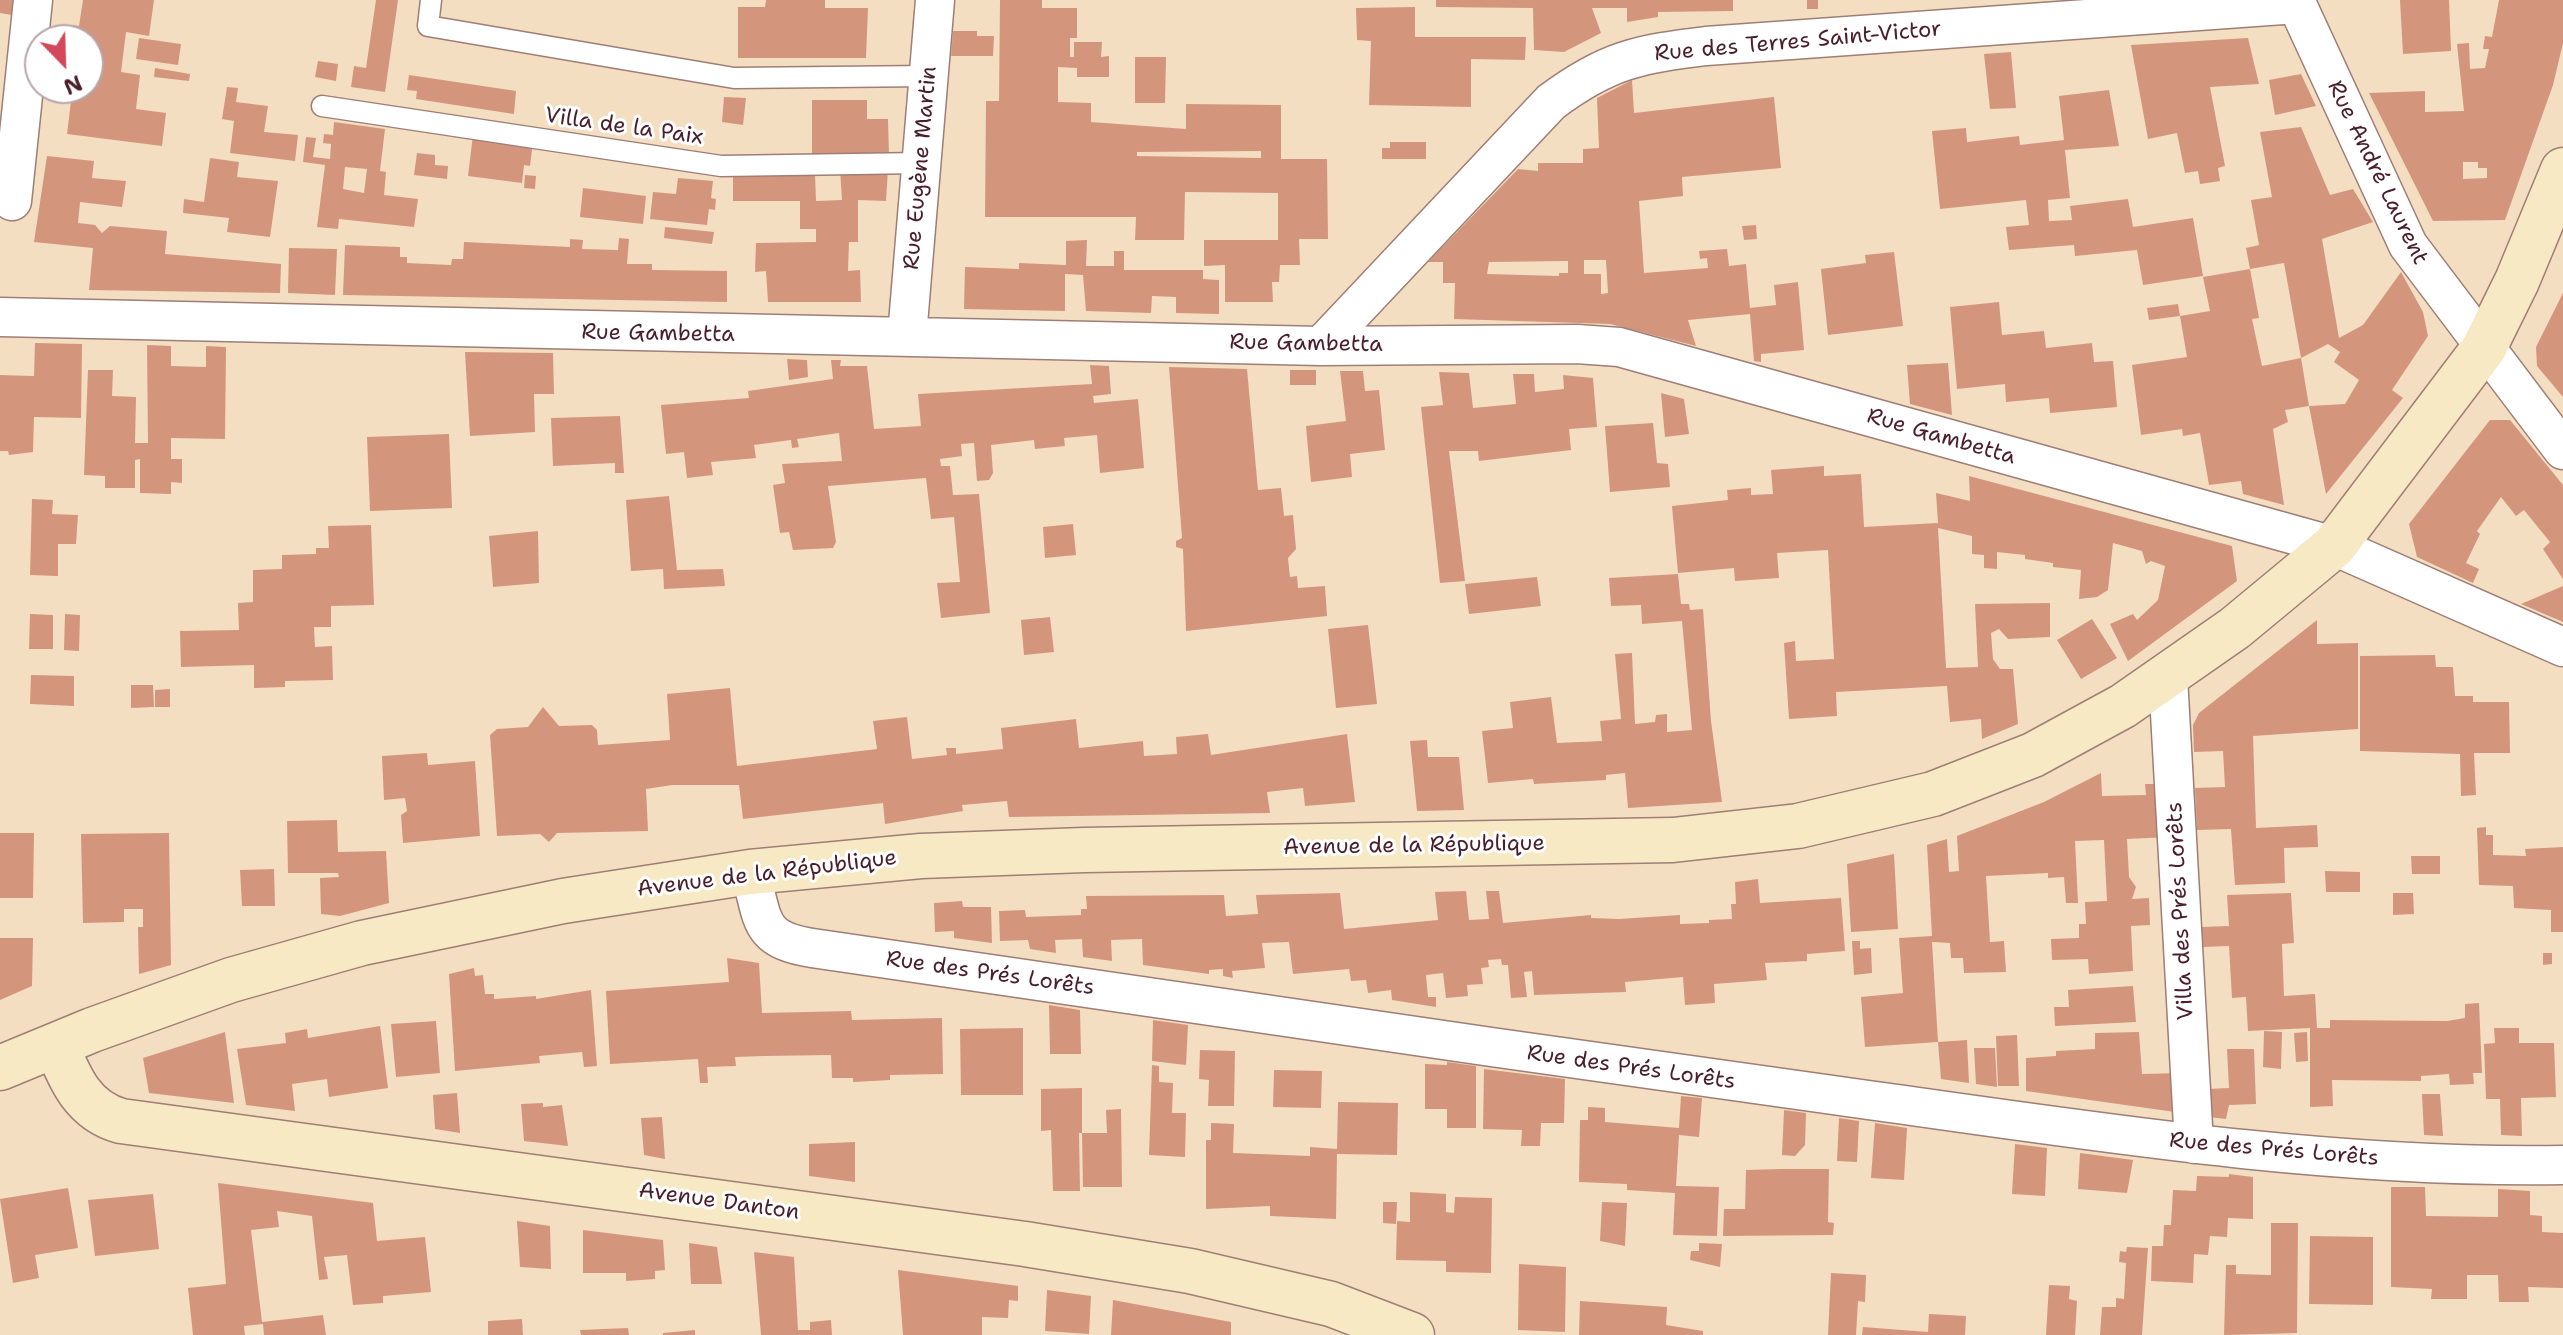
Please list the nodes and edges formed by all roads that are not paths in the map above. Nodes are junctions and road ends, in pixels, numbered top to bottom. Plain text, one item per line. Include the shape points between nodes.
1 (33, 0) edge
2 (431, 0) edge
3 (935, 0) edge
4 (2296, 2) edge
5 (929, 76) junction
6 (322, 106) dead end
7 (921, 163) junction
8 (2563, 170) edge
9 (12, 201) dead end
10 (0, 317) edge
11 (907, 336) junction
12 (1321, 346) junction
13 (2484, 348) junction
14 (2563, 450) edge
15 (2334, 546) junction
16 (2563, 647) edge
17 (2168, 677) junction
18 (750, 872) junction
19 (57, 1046) junction
20 (0, 1068) edge
21 (2194, 1144) junction
22 (2563, 1165) edge
23 (1412, 1335) edge

1 - 9 street
2 - 5 lane via 428,26 734,78
3 - 5 street, Rue Eugène Martin
4 - 12 street, Rue des Terres Saint-Victor via 1706,46 1628,57 1579,80 1551,102
4 - 13 street, Rue André Laurent via 2408,245
5 - 7 street, Rue Eugène Martin
6 - 7 lane, Villa de la Paix via 721,166
7 - 11 street, Rue Eugène Martin
8 - 13 main road, Avenue de la République
10 - 11 street, Rue Gambetta
11 - 12 street, Rue Gambetta
12 - 15 street, Rue Gambetta via 1619,347
13 - 14 street, Rue André Laurent
13 - 15 main road, Avenue de la République
15 - 16 street, Rue Gambetta
15 - 17 main road, Avenue de la République
17 - 18 main road, Avenue de la République via 2062,741 1978,778 1888,807 1740,835 1611,843 936,856
17 - 21 street, Villa des Prés Lorêts
18 - 19 main road, Avenue de la République via 563,901 362,943 231,980
18 - 21 street, Rue des Prés Lorêts via 769,932 790,944 1436,1041
19 - 20 main road, Avenue de la République
19 - 23 main road, Avenue Danton via 69,1077 87,1102 101,1115 121,1121 1040,1246 1190,1271 1303,1297
21 - 22 street, Rue des Prés Lorêts via 2326,1157

